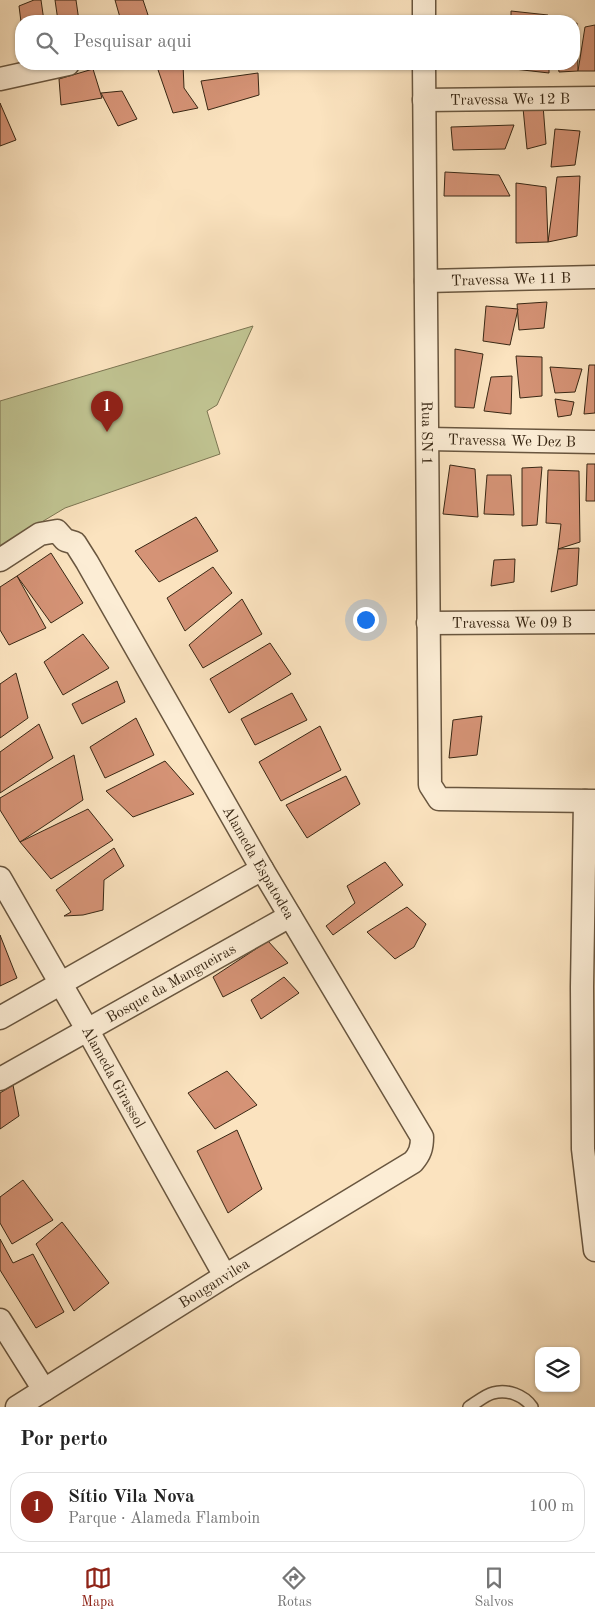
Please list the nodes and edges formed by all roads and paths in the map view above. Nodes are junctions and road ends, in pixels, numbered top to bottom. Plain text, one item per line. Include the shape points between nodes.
1 (424, 0) edge
2 (424, 15) edge
3 (39, 70) edge
4 (424, 70) edge
5 (0, 78) edge
6 (595, 98) edge
7 (424, 100) junction
8 (595, 277) edge
9 (426, 281) junction
10 (428, 439) junction
11 (595, 442) edge
12 (0, 560) edge
13 (595, 622) edge
14 (428, 623) junction
15 (590, 801) edge
16 (262, 869) junction
17 (0, 878) edge
18 (290, 916) junction
19 (60, 983) junction
20 (589, 986) edge
21 (0, 1018) edge
22 (88, 1031) junction
23 (0, 1079) edge
24 (589, 1149) edge
25 (413, 1162) joint
26 (595, 1250) edge
27 (225, 1276) junction
28 (0, 1320) edge
29 (44, 1390) junction
30 (17, 1407) edge
31 (468, 1407) edge
32 (532, 1407) edge

1 - 2 street
3 - 5 street
4 - 7 street, Rua SN 1
6 - 7 street, Travessa We 12 B
7 - 9 street, Rua SN 1
8 - 9 street, Travessa We 11 B
9 - 10 street, Rua SN 1
10 - 11 street, Travessa We Dez B
10 - 14 street, Rua SN 1
12 - 16 street, Alameda Espatodea via 40,534 57,531 65,540 75,544
13 - 14 street, Travessa We 09 B
14 - 15 street, Rua SN 1 via 430,785 439,799
15 - 20 street
16 - 18 street, Alameda Espatodea
16 - 19 street
17 - 19 street, Alameda Girassol
18 - 22 street, Bosque da Mangueiras
18 - 25 street, Alameda Espatodea via 422,1137 419,1155
19 - 21 street
19 - 22 street, Alameda Girassol
20 - 24 street
22 - 23 street, Bosque da Mangueiras
22 - 27 street, Alameda Girassol
24 - 26 street
25 - 27 street, Bouganvilea
27 - 29 street, Bouganvilea
28 - 29 street
29 - 30 street, Bouganvilea
31 - 32 lane via 491,1393 505,1392 518,1395

